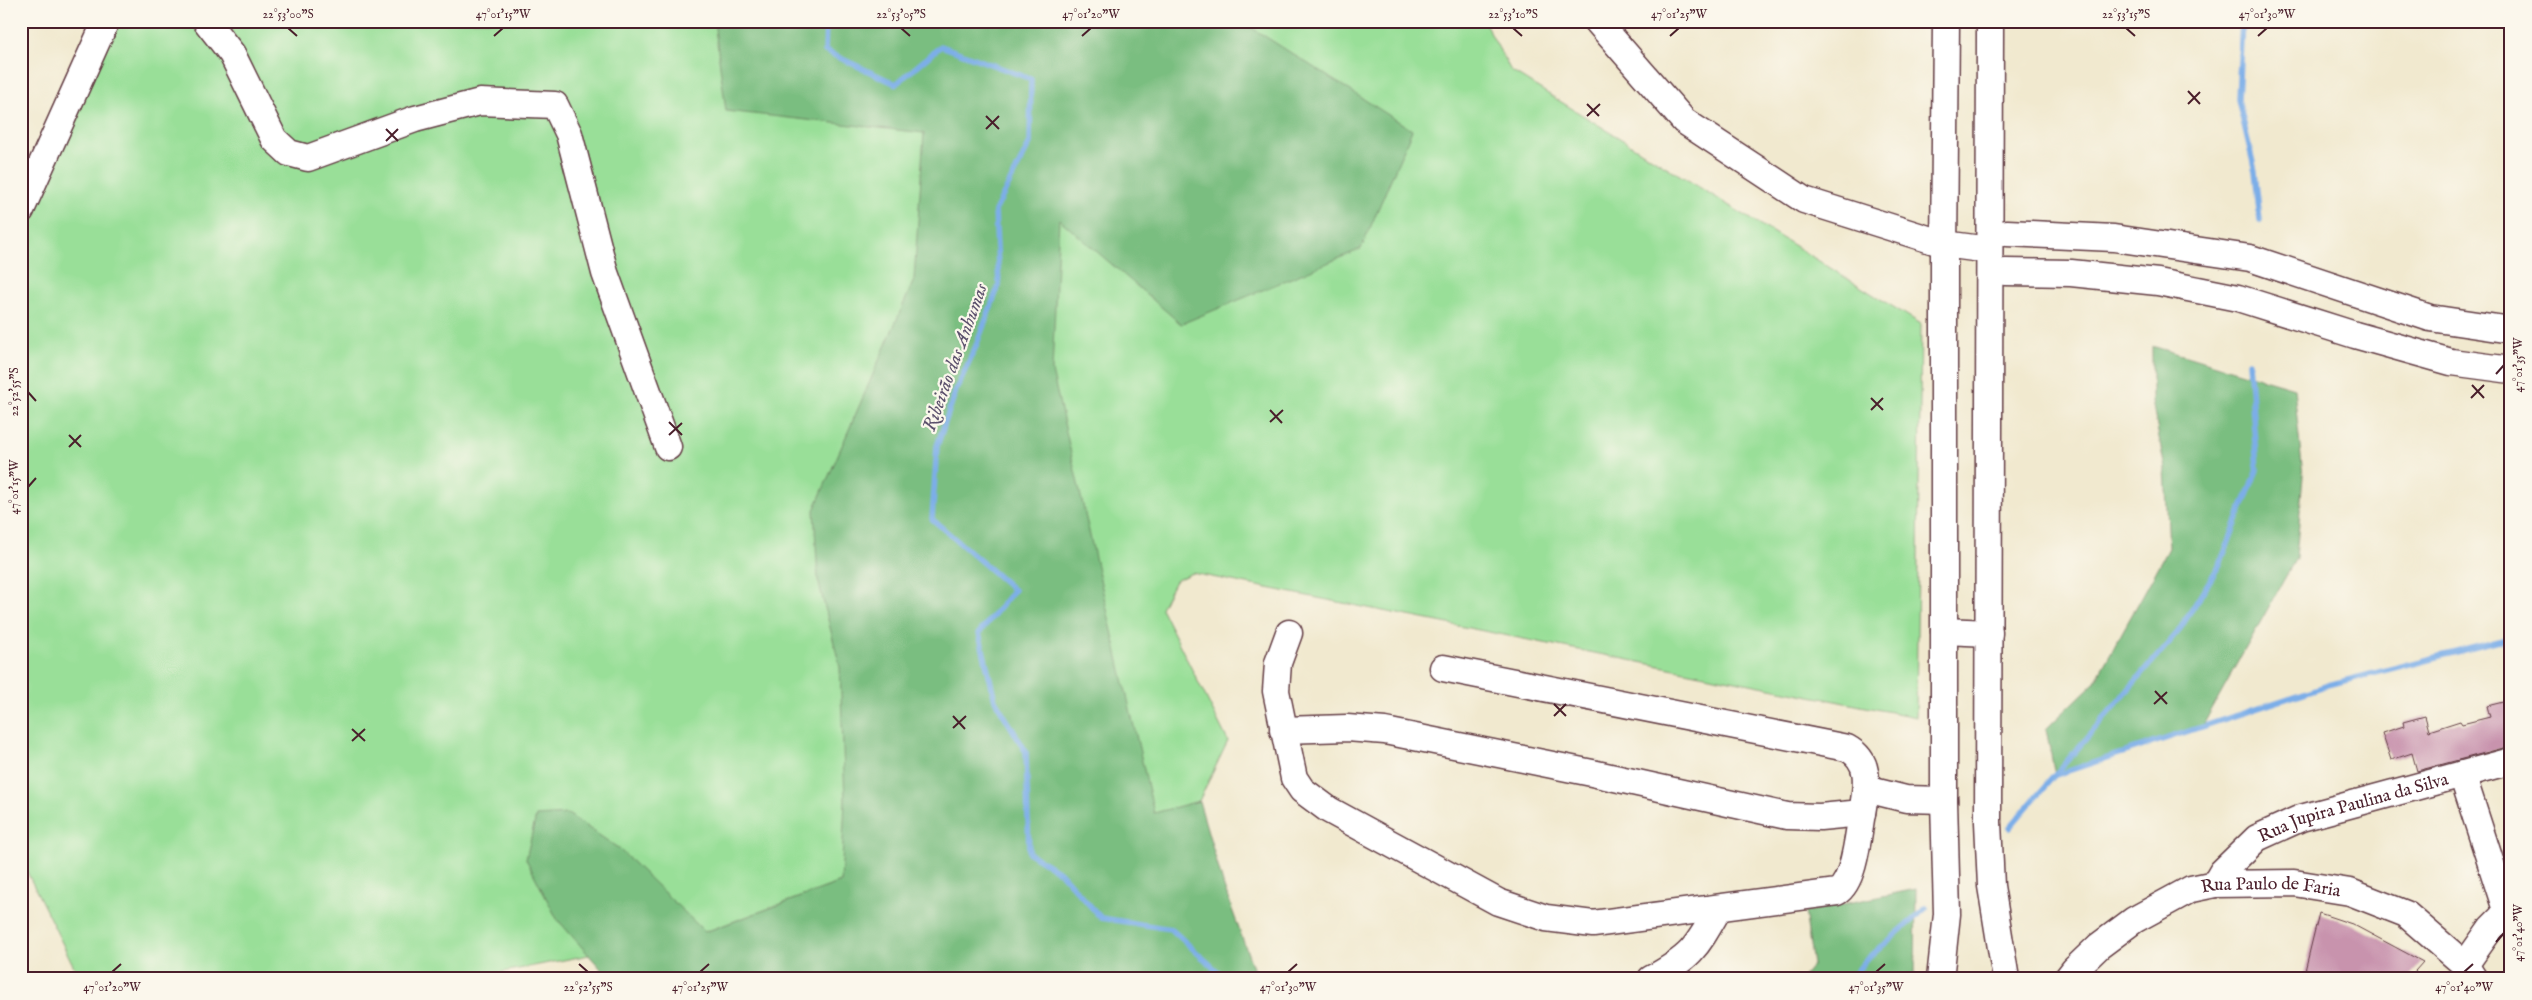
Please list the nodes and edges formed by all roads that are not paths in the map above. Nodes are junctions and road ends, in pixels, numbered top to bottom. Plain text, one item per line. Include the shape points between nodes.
1 (106, 21) edge
2 (206, 21) edge
3 (1597, 21) edge
4 (1946, 21) edge
5 (1990, 21) edge
6 (21, 210) edge
7 (2055, 235) junction
8 (1998, 241) junction
9 (1944, 244) junction
10 (2005, 272) dead end
11 (2059, 273) junction
12 (2511, 330) edge
13 (2511, 370) edge
14 (668, 446) dead end
15 (1944, 631) junction
16 (1289, 633) dead end
17 (1988, 633) junction
18 (1443, 668) dead end
19 (1283, 730) junction
20 (2511, 761) edge
21 (2462, 774) junction
22 (1944, 800) junction
23 (1864, 801) junction
24 (2215, 884) junction
25 (1719, 908) junction
26 (2508, 909) edge
27 (2470, 972) edge
28 (1651, 979) edge
29 (1940, 979) edge
30 (2006, 979) edge
31 (2067, 979) edge

1 - 6 street
2 - 14 street via 232,54 274,140 289,153 308,158 415,119 480,102 555,105 569,134 605,273
3 - 9 street via 1684,121 1804,200
4 - 9 street
5 - 8 street
7 - 8 street
7 - 11 street
7 - 12 street via 2114,238 2250,258 2430,318
8 - 9 street
8 - 17 street
9 - 15 street
10 - 11 street
11 - 13 street via 2158,282 2238,298 2451,362
15 - 17 street
15 - 22 street
16 - 19 street via 1278,663 1276,691
17 - 30 street via 1989,850 1991,886
18 - 23 street via 1847,748 1858,754 1864,766
19 - 23 street via 1346,728 1385,731 1787,816 1820,817
19 - 25 street via 1294,778 1302,790 1329,810 1498,902 1546,918 1593,924
20 - 21 street, Rua Jupira Paulina da Silva
21 - 24 street, Rua Jupira Paulina da Silva via 2301,818 2257,838 2222,872
21 - 26 street
22 - 23 street
22 - 29 street via 1947,914
23 - 25 street via 1850,876 1845,887 1837,892
24 - 27 street, Rua Paulo de Faria via 2294,882 2350,892 2406,914
24 - 31 street, Rua Paulo de Faria via 2191,889 2134,920 2099,946
25 - 28 street via 1696,948 1679,964
26 - 27 street

